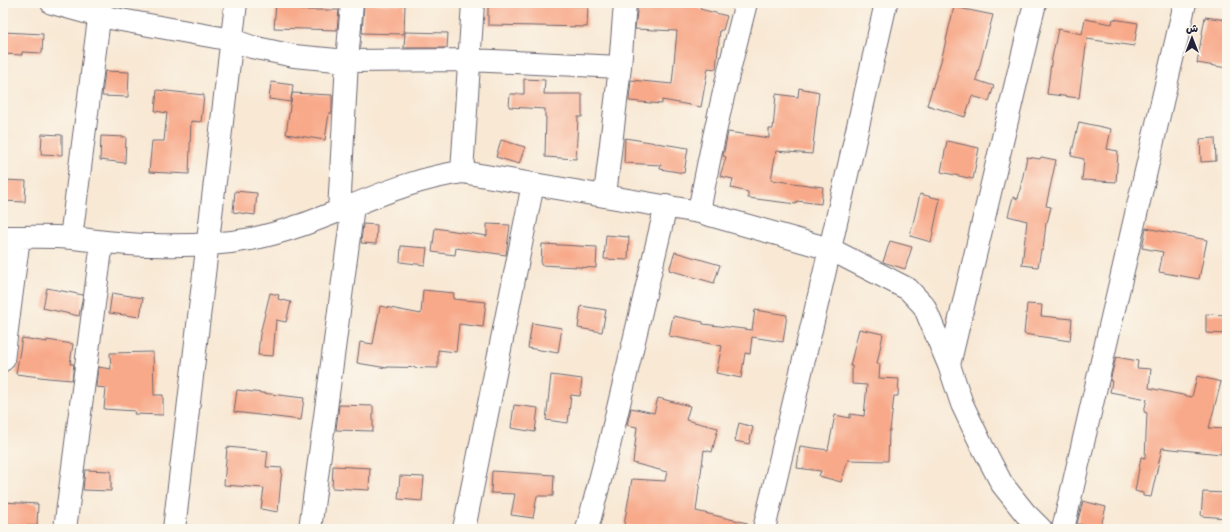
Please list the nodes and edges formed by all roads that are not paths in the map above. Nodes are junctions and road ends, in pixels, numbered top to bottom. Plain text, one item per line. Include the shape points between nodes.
1 (52, 3) edge
2 (236, 3) edge
3 (352, 3) edge
4 (473, 3) edge
5 (625, 3) edge
6 (746, 3) edge
7 (886, 3) edge
8 (1035, 3) edge
9 (1185, 3) edge
10 (100, 9) edge
11 (232, 40) junction
12 (469, 60) junction
13 (347, 61) junction
14 (620, 67) junction
15 (462, 172) junction
16 (533, 184) junction
17 (605, 195) junction
18 (666, 206) junction
19 (346, 209) junction
20 (699, 212) junction
21 (11, 237) edge
22 (71, 238) junction
23 (102, 242) junction
24 (207, 245) junction
25 (830, 249) junction
26 (3, 360) edge
27 (949, 365) junction
28 (65, 529) edge
29 (174, 529) edge
30 (310, 529) edge
31 (464, 529) edge
32 (587, 529) edge
33 (764, 529) edge
34 (1041, 529) edge
35 (1062, 529) edge

1 - 10 street
2 - 11 street
3 - 13 street
4 - 12 street
5 - 14 street
6 - 20 street via 721,100
7 - 25 street
8 - 27 street
9 - 35 street
10 - 11 street
10 - 22 street
11 - 13 street via 294,56
11 - 24 street
12 - 13 street
12 - 14 street
12 - 15 street
13 - 19 street
14 - 17 street
15 - 16 street
15 - 19 street via 444,174 386,192
16 - 17 street
16 - 31 street
17 - 18 street
18 - 20 street
18 - 32 street
19 - 24 street via 298,226 252,238
19 - 30 street
20 - 25 street
21 - 22 street
21 - 26 street
22 - 23 street
23 - 24 street via 150,246
23 - 28 street
24 - 29 street
25 - 27 street via 908,289 924,306
25 - 33 street
27 - 34 street via 962,404 1002,484

